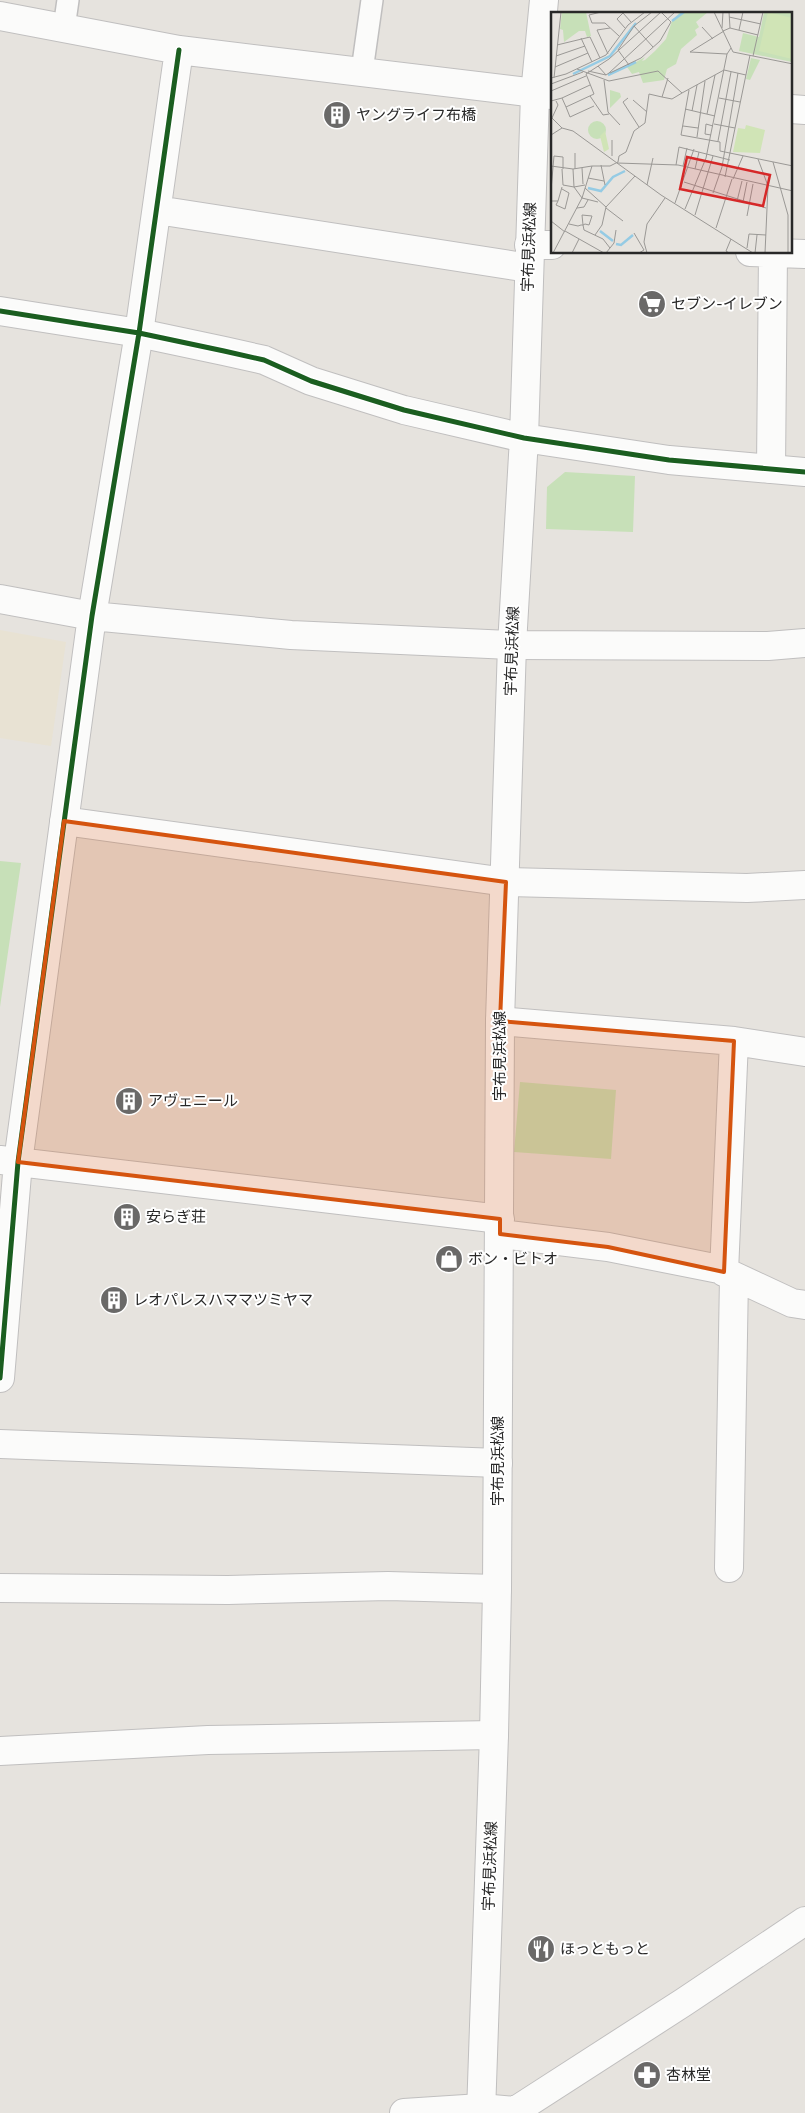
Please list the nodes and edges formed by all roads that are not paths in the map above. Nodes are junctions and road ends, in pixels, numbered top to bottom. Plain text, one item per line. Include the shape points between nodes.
1 (68, 0) edge
2 (372, 0) edge
3 (544, 0) edge
4 (0, 16) edge
5 (64, 28) junction
6 (179, 50) junction
7 (362, 71) junction
8 (544, 95) edge
9 (792, 109) edge
10 (805, 110) edge
11 (157, 210) junction
12 (537, 252) edge
13 (765, 254) edge
14 (792, 254) edge
15 (805, 254) edge
16 (0, 311) edge
17 (139, 333) junction
18 (524, 438) junction
19 (771, 469) junction
20 (805, 472) edge
21 (0, 599) edge
22 (92, 616) junction
23 (805, 643) edge
24 (512, 645) junction
25 (64, 822) junction
26 (506, 882) junction
27 (805, 885) edge
28 (500, 1021) junction
29 (734, 1041) junction
30 (805, 1052) edge
31 (9, 1161) edge
32 (500, 1227) junction
33 (729, 1274) junction
34 (805, 1305) edge
35 (0, 1378) edge
36 (0, 1444) edge
37 (498, 1464) junction
38 (729, 1568) dead end
39 (0, 1588) edge
40 (497, 1589) junction
41 (494, 1735) junction
42 (0, 1751) edge
43 (805, 1921) edge
44 (481, 2111) edge
45 (404, 2113) edge

1 - 5 lane
2 - 7 lane
3 - 8 street, 宇布見浜松線
4 - 5 street
5 - 6 street
6 - 7 street
6 - 11 street
7 - 8 street
8 - 12 street, 宇布見浜松線
9 - 10 street
11 - 12 street
11 - 17 street
12 - 18 street, 宇布見浜松線
13 - 19 street
14 - 15 street
16 - 17 street
17 - 18 street via 264,360 311,381 404,410
17 - 22 street
18 - 19 street via 670,460
18 - 24 street, 宇布見浜松線
19 - 20 street
21 - 22 street
22 - 24 street via 291,635
22 - 25 street
23 - 24 street via 768,646
24 - 26 street, 宇布見浜松線
25 - 26 street
25 - 31 street
26 - 27 street via 747,888
26 - 28 street, 宇布見浜松線
28 - 29 street
28 - 32 street, 宇布見浜松線
29 - 30 street
29 - 33 street
31 - 32 street
31 - 35 street
32 - 33 street via 719,1269
32 - 37 street, 宇布見浜松線
33 - 34 street via 792,1303
33 - 38 street
36 - 37 street
37 - 40 street, 宇布見浜松線
39 - 40 street via 228,1590 388,1586
40 - 41 street, 宇布見浜松線
41 - 42 street via 208,1740
41 - 44 street, 宇布見浜松線
43 - 44 street via 515,2111
44 - 45 street

